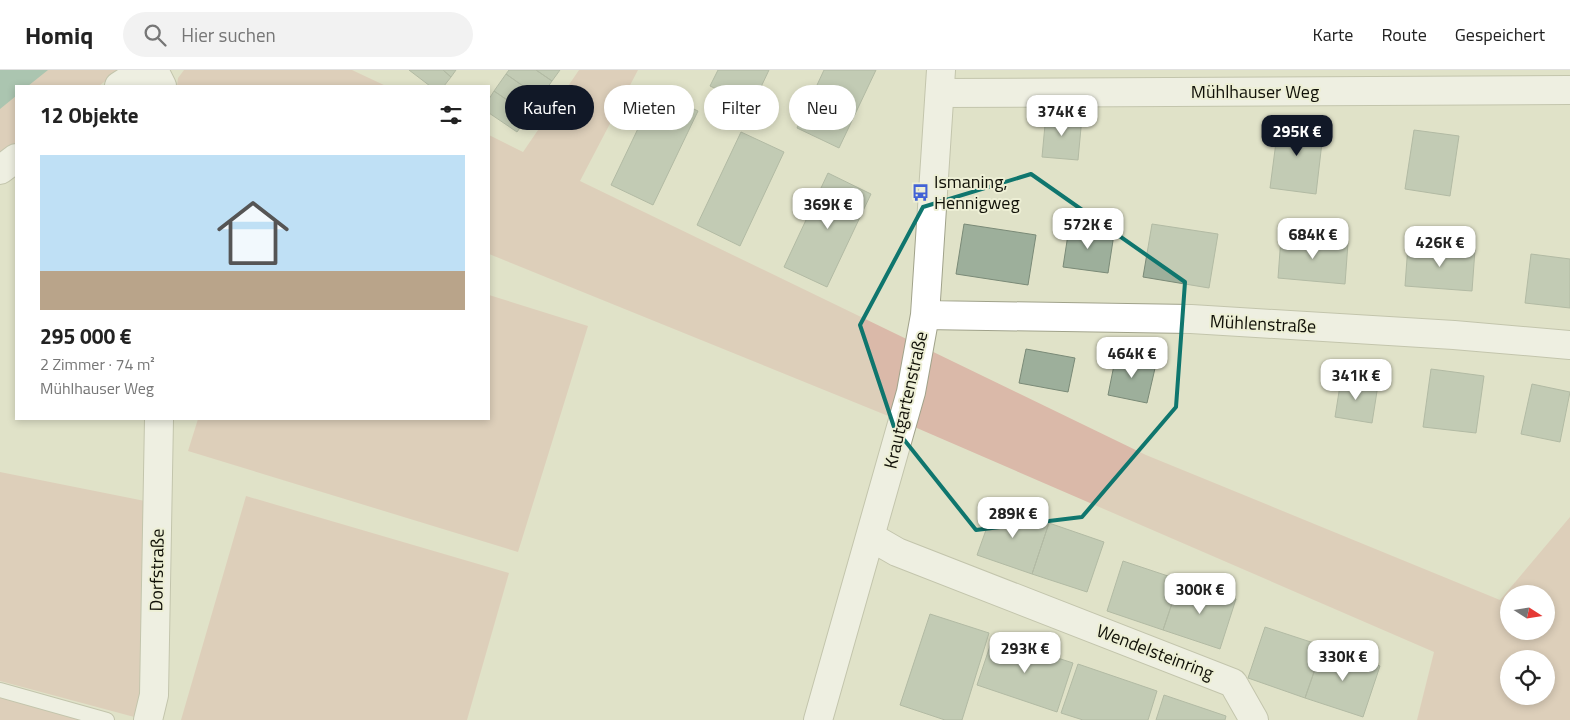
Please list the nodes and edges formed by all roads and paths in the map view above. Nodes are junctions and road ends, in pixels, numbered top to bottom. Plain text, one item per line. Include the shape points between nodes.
1 (144, 70) edge
2 (154, 70) edge
3 (941, 81) edge
4 (121, 85) edge
5 (162, 85) edge
6 (1570, 90) edge
7 (15, 159) edge
8 (0, 170) edge
9 (925, 315) junction
10 (1570, 345) edge
11 (159, 420) edge
12 (871, 537) junction
13 (0, 690) edge
14 (107, 720) edge
15 (148, 720) edge
16 (818, 720) edge
17 (1254, 720) edge

1 - 4 street
2 - 5 street
3 - 6 street, Mühlhauser Weg
3 - 9 street, Krautgartenstraße
7 - 8 street
9 - 10 street, Mühlenstraße via 1191,319
9 - 12 street, Krautgartenstraße via 911,392
11 - 15 street, Dorfstraße via 154,695
12 - 16 street, Krautgartenstraße
12 - 17 street, Wendelsteinring via 897,552 1233,683
13 - 14 lane

